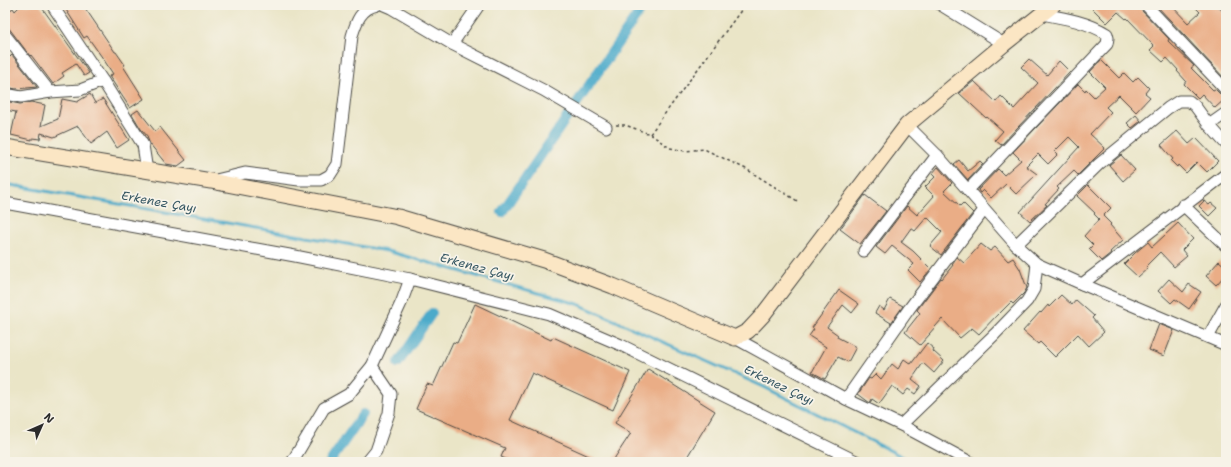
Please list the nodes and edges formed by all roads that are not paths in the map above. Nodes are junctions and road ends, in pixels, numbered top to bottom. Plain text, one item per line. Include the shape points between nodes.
1 (52, 5) edge
2 (377, 5) edge
3 (384, 5) edge
4 (479, 5) edge
5 (941, 5) edge
6 (1146, 5) edge
7 (1050, 7) edge
8 (5, 35) edge
9 (452, 44) junction
10 (1004, 44) junction
11 (103, 81) junction
12 (1226, 90) edge
13 (50, 92) junction
14 (5, 94) edge
15 (1226, 112) edge
16 (601, 125) road end
17 (907, 125) junction
18 (1209, 125) junction
19 (1226, 144) edge
20 (5, 147) edge
21 (937, 155) junction
22 (147, 171) junction
23 (1226, 174) edge
24 (211, 181) junction
25 (968, 190) junction
26 (5, 203) edge
27 (1183, 205) junction
28 (984, 210) junction
29 (1016, 245) junction
30 (1226, 246) edge
31 (864, 251) dead end
32 (1037, 264) junction
33 (410, 279) junction
34 (1082, 284) junction
35 (1226, 305) edge
36 (1208, 337) junction
37 (735, 338) junction
38 (1226, 345) edge
39 (372, 366) junction
40 (846, 399) junction
41 (901, 425) junction
42 (292, 462) edge
43 (368, 462) edge
44 (858, 462) edge
45 (970, 462) edge

1 - 11 street
2 - 24 street via 365,10 356,22 352,36 337,164 330,175 321,180 299,180 245,173
3 - 9 street
4 - 9 street
5 - 10 street
6 - 12 street
7 - 10 street
7 - 25 street via 1064,18 1097,28 1107,34 1107,44
8 - 13 street
9 - 16 street via 562,101
10 - 17 street
11 - 13 street via 80,90
11 - 22 street via 143,145
13 - 14 street via 21,97
15 - 18 street
17 - 21 street
17 - 37 street via 762,316 748,332
18 - 19 street
18 - 29 street via 1189,101 1179,101 1099,164
20 - 22 street
21 - 25 street
21 - 31 street
22 - 24 street
23 - 27 street
24 - 37 street via 398,217 537,258 614,286
25 - 28 street
26 - 33 street
27 - 30 street
27 - 34 street
28 - 29 street
28 - 40 street via 909,309
29 - 32 street
32 - 34 street
32 - 41 street via 1034,289 1027,301
33 - 39 street
33 - 44 street via 549,314 621,345
34 - 36 street
35 - 36 street
36 - 38 street
37 - 40 street
39 - 42 street via 349,394 324,408
39 - 43 street via 390,394 389,413 376,451
40 - 41 street
41 - 45 street

